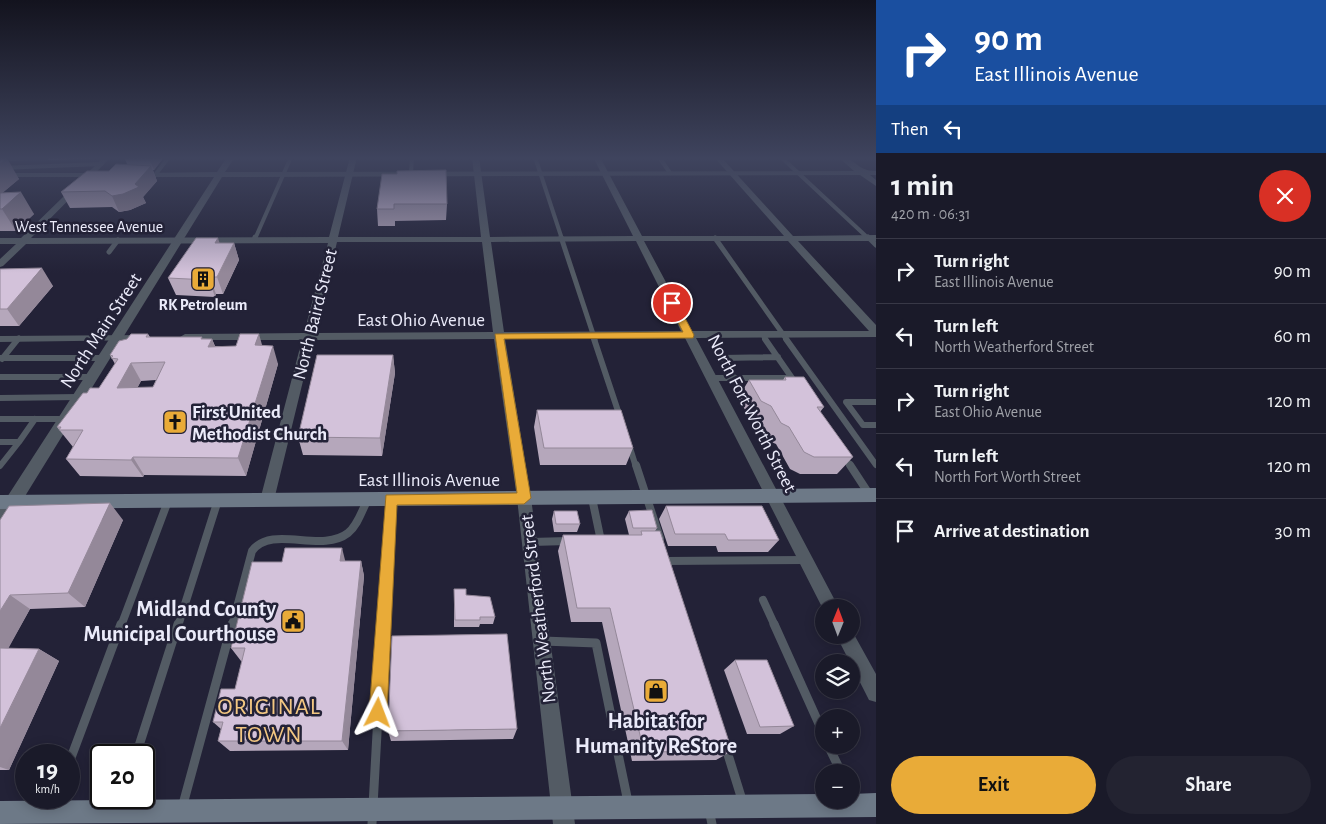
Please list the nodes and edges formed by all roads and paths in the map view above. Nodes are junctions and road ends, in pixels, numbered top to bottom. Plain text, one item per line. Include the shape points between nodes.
1 (69, 195) edge
2 (207, 195) edge
3 (274, 195) edge
4 (345, 195) edge
5 (480, 195) edge
6 (547, 195) edge
7 (616, 195) edge
8 (752, 195) edge
9 (824, 195) edge
10 (639, 238) junction
11 (714, 238) junction
12 (790, 238) junction
13 (872, 238) edge
14 (486, 239) junction
15 (562, 239) junction
16 (118, 240) junction
17 (179, 240) junction
18 (254, 240) junction
19 (334, 240) junction
20 (0, 241) edge
21 (23, 241) junction
22 (876, 246) edge
23 (109, 252) dead end
24 (0, 264) edge
25 (876, 333) edge
26 (689, 335) junction
27 (763, 335) junction
28 (784, 335) junction
29 (498, 336) junction
30 (593, 336) junction
31 (308, 337) junction
32 (0, 338) edge
33 (20, 338) junction
34 (117, 338) junction
35 (155, 338) edge
36 (174, 338) edge
37 (778, 357) junction
38 (104, 358) junction
39 (1, 359) edge
40 (0, 377) edge
41 (92, 377) junction
42 (711, 378) junction
43 (734, 378) junction
44 (792, 378) junction
45 (798, 386) edge
46 (0, 398) edge
47 (79, 398) junction
48 (876, 402) edge
49 (0, 419) edge
50 (35, 419) junction
51 (65, 419) junction
52 (876, 425) edge
53 (623, 426) edge
54 (626, 434) edge
55 (0, 442) edge
56 (19, 442) junction
57 (839, 448) edge
58 (876, 465) edge
59 (0, 466) edge
60 (873, 495) edge
61 (772, 496) junction
62 (646, 497) junction
63 (524, 498) junction
64 (592, 498) junction
65 (368, 499) junction
66 (390, 499) junction
67 (218, 500) junction
68 (267, 500) junction
69 (168, 501) junction
70 (6, 502) edge
71 (0, 522) edge
72 (575, 541) edge
73 (593, 541) edge
74 (602, 541) junction
75 (612, 541) edge
76 (529, 542) junction
77 (806, 560) junction
78 (826, 599) edge
79 (763, 600) dead end
80 (541, 641) junction
81 (850, 644) edge
82 (876, 694) edge
83 (815, 715) edge
84 (612, 726) dead end
85 (722, 738) edge
86 (76, 744) edge
87 (140, 744) edge
88 (617, 750) dead end
89 (861, 802) edge
90 (744, 806) junction
91 (629, 808) junction
92 (26, 809) edge
93 (138, 809) edge
94 (0, 813) edge
95 (710, 815) edge
96 (563, 816) edge
97 (372, 817) edge
98 (180, 818) edge

1 - 21 street
2 - 17 street, North Main Street
3 - 18 lane
4 - 19 street, North Baird Street
5 - 14 street, North Weatherford Street
6 - 15 lane
7 - 10 street, North Fort Worth Street
8 - 12 street
9 - 13 lane
10 - 11 street, West Tennessee Avenue
10 - 15 street, West Tennessee Avenue
10 - 26 street, North Fort Worth Street
11 - 12 street, West Tennessee Avenue
11 - 28 lane
12 - 13 street, West Tennessee Avenue
12 - 25 street
13 - 22 lane
14 - 15 street, West Tennessee Avenue
14 - 19 street, West Tennessee Avenue
14 - 29 street, North Weatherford Street
15 - 30 lane
16 - 17 street, West Tennessee Avenue
16 - 21 street, West Tennessee Avenue
16 - 23 lane
17 - 18 street, West Tennessee Avenue
17 - 34 street, North Main Street
18 - 19 street, West Tennessee Avenue
19 - 31 street, North Baird Street
20 - 21 street, West Tennessee Avenue
21 - 24 street
25 - 28 street, East Ohio Avenue
26 - 27 street, East Ohio Avenue
26 - 30 street, East Ohio Avenue
26 - 42 street, North Fort Worth Street
27 - 28 street, East Ohio Avenue
27 - 37 lane
28 - 58 lane
29 - 30 street, East Ohio Avenue
29 - 31 street, East Ohio Avenue
29 - 63 street, North Weatherford Street
30 - 53 lane
31 - 36 street, East Ohio Avenue
31 - 68 street, North Baird Street
32 - 33 street
33 - 34 street
33 - 39 lane
34 - 35 street
34 - 38 street, North Main Street
37 - 43 lane via 722,358
37 - 44 lane
38 - 39 lane
38 - 41 street, North Main Street
40 - 41 lane
41 - 47 street, North Main Street
42 - 43 lane
42 - 61 street, North Fort Worth Street
43 - 44 lane
44 - 45 lane
46 - 47 lane
47 - 51 street, North Main Street
48 - 52 lane via 846,402 863,425
49 - 50 lane
50 - 51 lane
50 - 56 lane
51 - 70 street, North Main Street
54 - 62 lane
55 - 56 lane
56 - 59 lane
57 - 60 lane
60 - 61 main road, East Illinois Avenue
61 - 62 main road, East Illinois Avenue
61 - 77 street, North Fort Worth Street
62 - 64 main road, East Illinois Avenue
62 - 77 lane via 656,542 668,565
63 - 64 main road, East Illinois Avenue
63 - 66 main road, East Illinois Avenue
63 - 76 street, North Weatherford Street
64 - 74 lane
65 - 66 main road, East Illinois Avenue
65 - 68 main road, East Illinois Avenue
65 - 98 lane via 352,527 341,537 330,540 266,539 252,551
66 - 97 lane
67 - 68 main road, East Illinois Avenue
67 - 69 main road, East Illinois Avenue
67 - 87 lane
69 - 70 main road, East Illinois Avenue
69 - 86 lane
70 - 71 street, North Main Street
72 - 76 lane
73 - 74 lane
74 - 75 lane
76 - 80 street, North Weatherford Street
77 - 78 street, North Fort Worth Street
79 - 83 lane
80 - 84 lane via 596,643
80 - 96 street, North Weatherford Street
81 - 82 street
85 - 90 lane
88 - 91 lane
89 - 90 main road
90 - 95 main road
91 - 95 main road
91 - 96 main road
92 - 94 main road
93 - 98 main road
96 - 97 main road
97 - 98 main road

